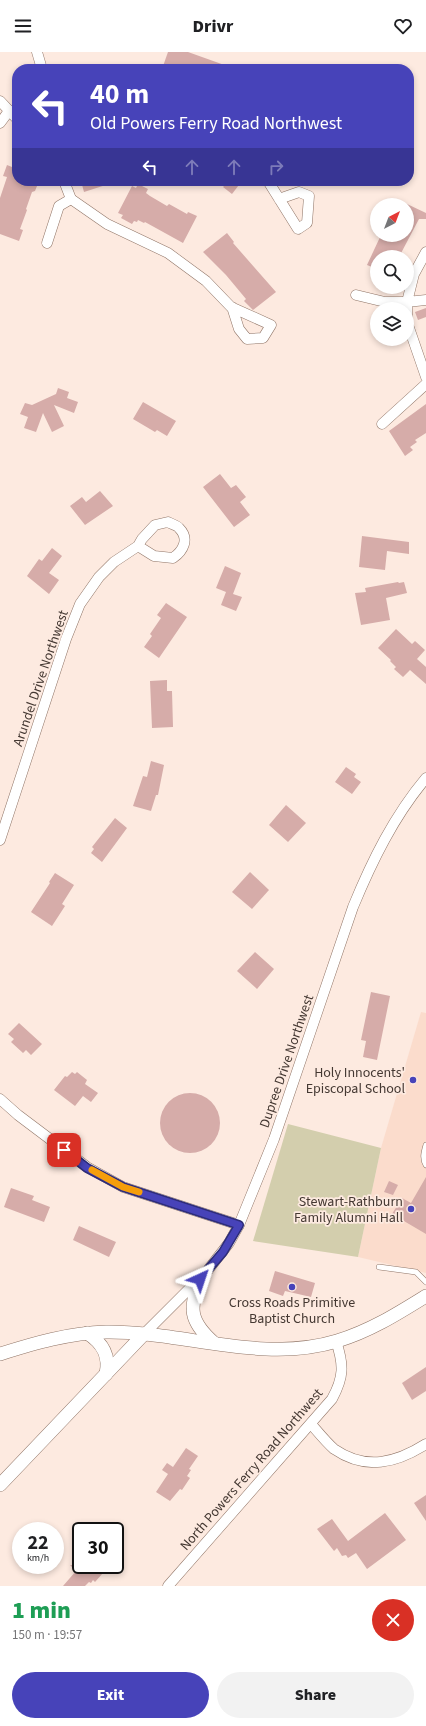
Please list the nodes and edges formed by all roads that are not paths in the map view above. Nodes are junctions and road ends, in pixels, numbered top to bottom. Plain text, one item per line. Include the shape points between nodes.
1 (37, 52) edge
2 (41, 64) edge
3 (0, 101) edge
4 (9, 111) junction
5 (12, 114) edge
6 (0, 123) edge
7 (66, 186) edge
8 (271, 186) edge
9 (71, 199) junction
10 (279, 199) junction
11 (47, 243) dead end
12 (426, 252) edge
13 (356, 295) dead end
14 (426, 300) edge
15 (385, 302) edge
16 (407, 302) joint
17 (232, 307) dead end
18 (414, 342) edge
19 (426, 377) edge
20 (426, 384) edge
21 (382, 424) dead end
22 (138, 546) junction
23 (426, 778) edge
24 (0, 840) edge
25 (0, 1099) edge
26 (426, 1145) edge
27 (426, 1165) edge
28 (239, 1225) junction
29 (379, 1267) dead end
30 (200, 1279) junction
31 (426, 1282) edge
32 (426, 1296) edge
33 (87, 1333) junction
34 (144, 1334) junction
35 (336, 1342) junction
36 (214, 1343) junction
37 (0, 1354) edge
38 (106, 1374) junction
39 (311, 1424) junction
40 (426, 1444) edge
41 (0, 1485) edge
42 (168, 1586) edge

1 - 2 street
3 - 4 street
4 - 5 street
4 - 6 street
7 - 9 street
8 - 10 street
9 - 11 street via 59,206
9 - 17 street via 106,224 168,252 206,281
10 - 10 street via 298,229 307,223 309,196 300,192
12 - 16 street via 414,274
13 - 15 street
14 - 16 street
18 - 19 street
20 - 21 street
22 - 22 street, Arundel Drive Northwest via 154,556 172,558 179,554 185,538 179,528 168,522 155,525
22 - 24 street, Arundel Drive Northwest via 114,562 80,604 66,639
23 - 28 street, Dupree Drive Northwest via 396,819 364,880 274,1139
25 - 28 street via 87,1168 123,1187
26 - 27 lane via 423,1153
28 - 30 street, Dupree Drive Northwest via 223,1252
29 - 31 lane via 416,1272
30 - 34 street, Dupree Drive Northwest
30 - 36 street via 192,1301 192,1310 197,1325
32 - 35 street via 378,1325
33 - 34 street
33 - 37 street via 54,1338
33 - 38 street via 105,1350 108,1362
34 - 36 street
34 - 38 street
35 - 36 street via 280,1349
35 - 39 street, North Powers Ferry Road Northwest via 342,1358 339,1386 332,1399
38 - 41 street
39 - 40 street via 333,1448 359,1461 393,1460 409,1455
39 - 42 street, North Powers Ferry Road Northwest

